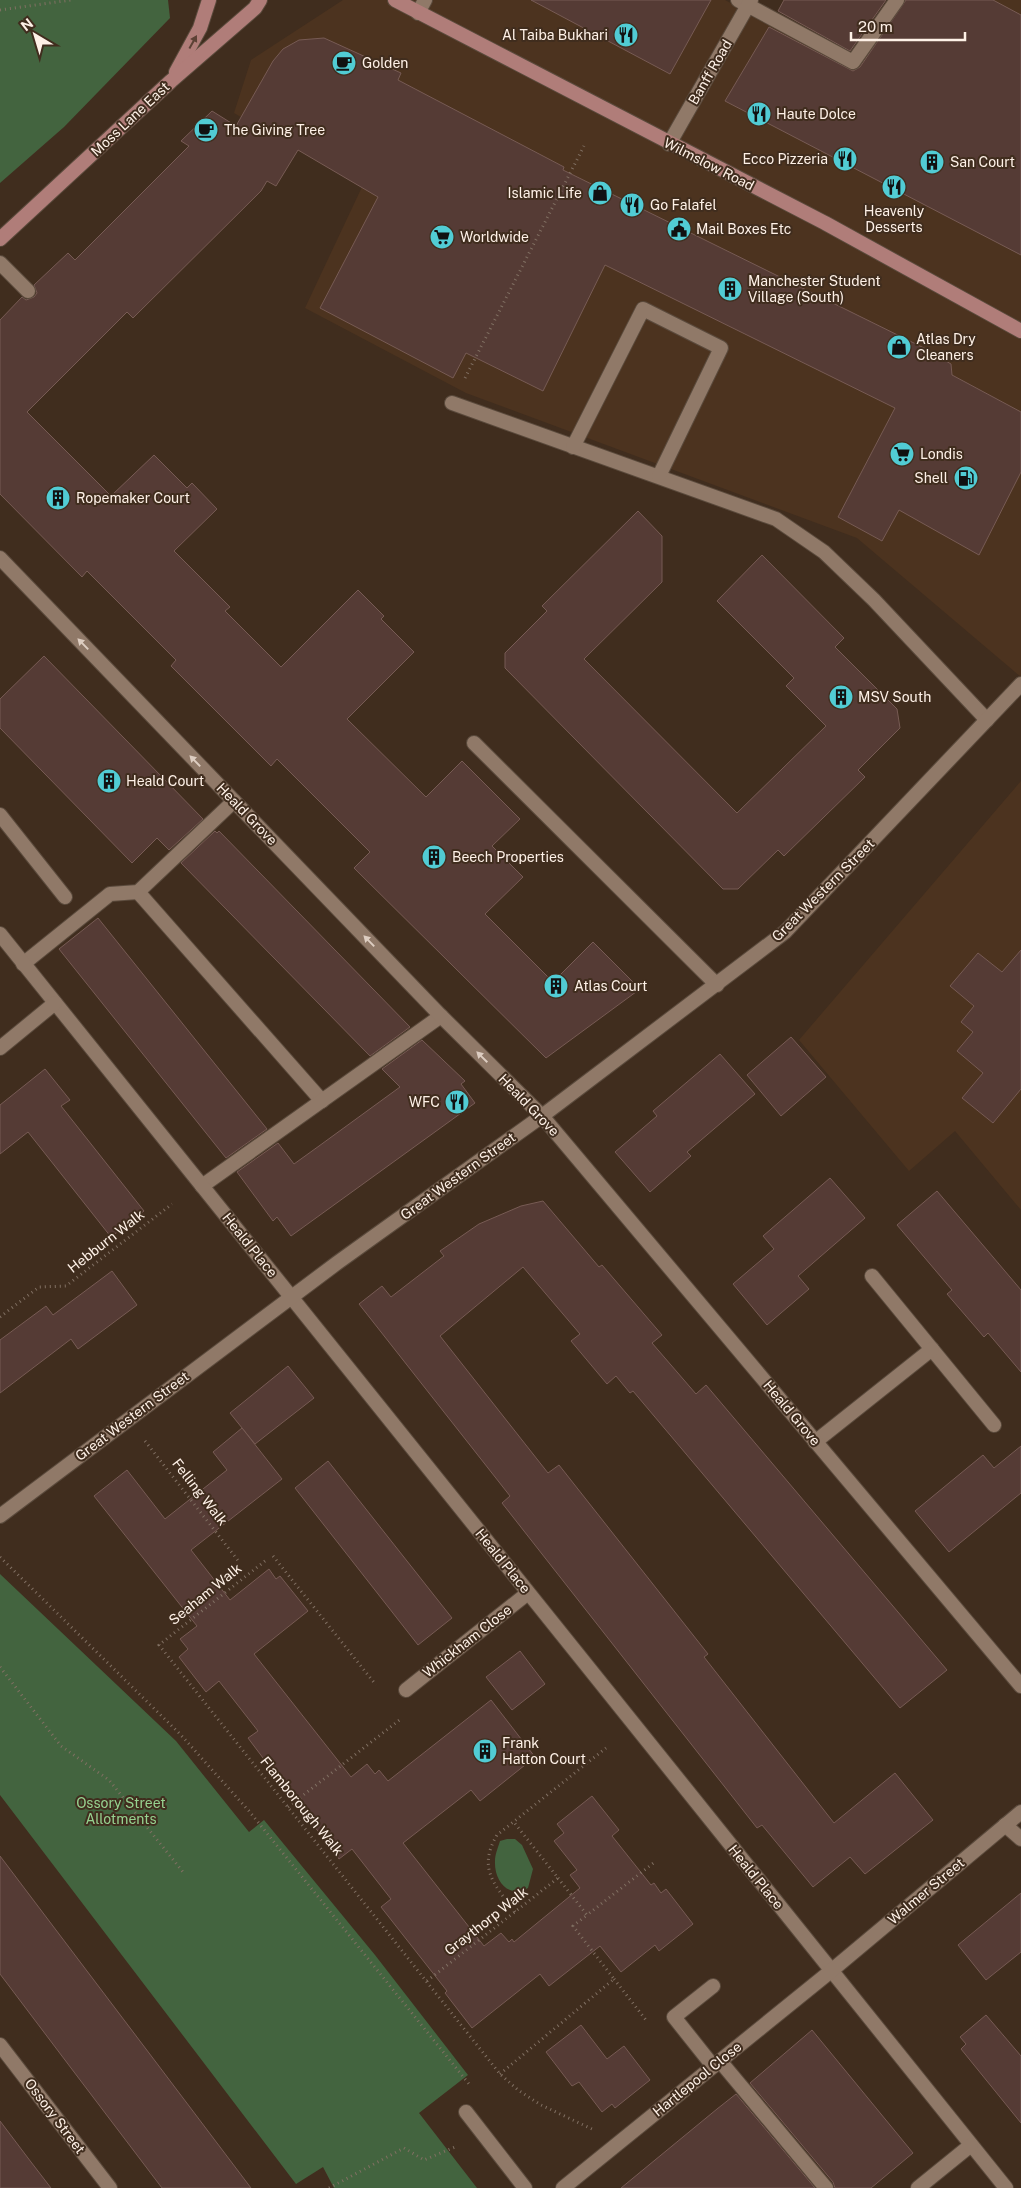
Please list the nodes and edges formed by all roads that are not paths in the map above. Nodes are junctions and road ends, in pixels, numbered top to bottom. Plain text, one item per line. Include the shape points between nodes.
1 (208, 0) edge
2 (260, 0) edge
3 (395, 0) edge
4 (425, 0) edge
5 (897, 0) edge
6 (746, 2) edge
7 (418, 13) junction
8 (171, 81) junction
9 (669, 144) junction
10 (0, 239) edge
11 (0, 264) edge
12 (28, 291) dead end
13 (1021, 331) edge
14 (452, 403) road end
15 (573, 447) junction
16 (659, 476) junction
17 (0, 558) edge
18 (1021, 684) edge
19 (987, 720) junction
20 (474, 743) dead end
21 (234, 801) junction
22 (0, 814) edge
23 (138, 892) junction
24 (65, 897) dead end
25 (0, 934) edge
26 (24, 964) junction
27 (717, 985) junction
28 (55, 1003) junction
29 (441, 1016) junction
30 (0, 1048) edge
31 (322, 1101) junction
32 (542, 1116) junction
33 (202, 1186) junction
34 (872, 1276) dead end
35 (291, 1297) junction
36 (932, 1349) junction
37 (994, 1425) dead end
38 (816, 1442) junction
39 (0, 1516) edge
40 (528, 1593) junction
41 (1021, 1686) edge
42 (406, 1690) dead end
43 (1021, 1812) edge
44 (1005, 1825) junction
45 (1021, 1839) edge
46 (831, 1971) junction
47 (713, 1986) dead end
48 (0, 2045) edge
49 (717, 2063) junction
50 (466, 2112) dead end
51 (971, 2145) junction
52 (110, 2188) edge
53 (525, 2188) edge
54 (563, 2188) edge
55 (826, 2188) edge
56 (918, 2188) edge
57 (1006, 2188) edge

8 -> 1 main road via 200,28
2 - 8 main road, Moss Lane East via 255,8
3 - 7 main road, Wilmslow Road
4 - 7 street
5 - 6 street via 853,62
6 - 9 street, Banff Road
7 - 9 main road, Wilmslow Road
8 - 10 main road, Moss Lane East
9 - 13 main road, Wilmslow Road via 825,223
11 - 12 street
14 - 15 street
15 - 16 street
15 - 16 street via 643,309 721,348
16 - 19 street via 776,519 824,552
21 -> 17 street, Heald Grove
18 - 19 street, Great Western Street
19 - 27 street, Great Western Street via 785,932
20 - 27 street
21 - 23 street
29 -> 21 street, Heald Grove
22 - 24 street
23 - 26 street via 110,894
23 - 31 street
25 - 26 street, Heald Place
26 - 28 street, Heald Place
27 - 32 street, Great Western Street
28 - 30 street
28 - 33 street, Heald Place
29 - 31 street
32 -> 29 street, Heald Grove
31 - 33 street
32 - 35 street, Great Western Street
32 - 38 street, Heald Grove
33 - 35 street, Heald Place
34 - 36 street
35 - 39 street, Great Western Street
35 - 40 street, Heald Place
36 - 37 street
36 - 38 street
38 - 41 street, Heald Grove
40 - 42 street, Whickham Close
40 - 46 street, Heald Place
43 - 44 street, Walmer Street
44 - 45 street
44 - 46 street, Walmer Street
46 - 49 street, Hartlepool Close
46 - 51 street, Heald Place
47 - 49 street via 674,2017
48 - 52 street, Ossory Street
49 - 54 street, Hartlepool Close
49 - 55 street
50 - 53 street
51 - 56 street
51 - 57 street, Heald Place

